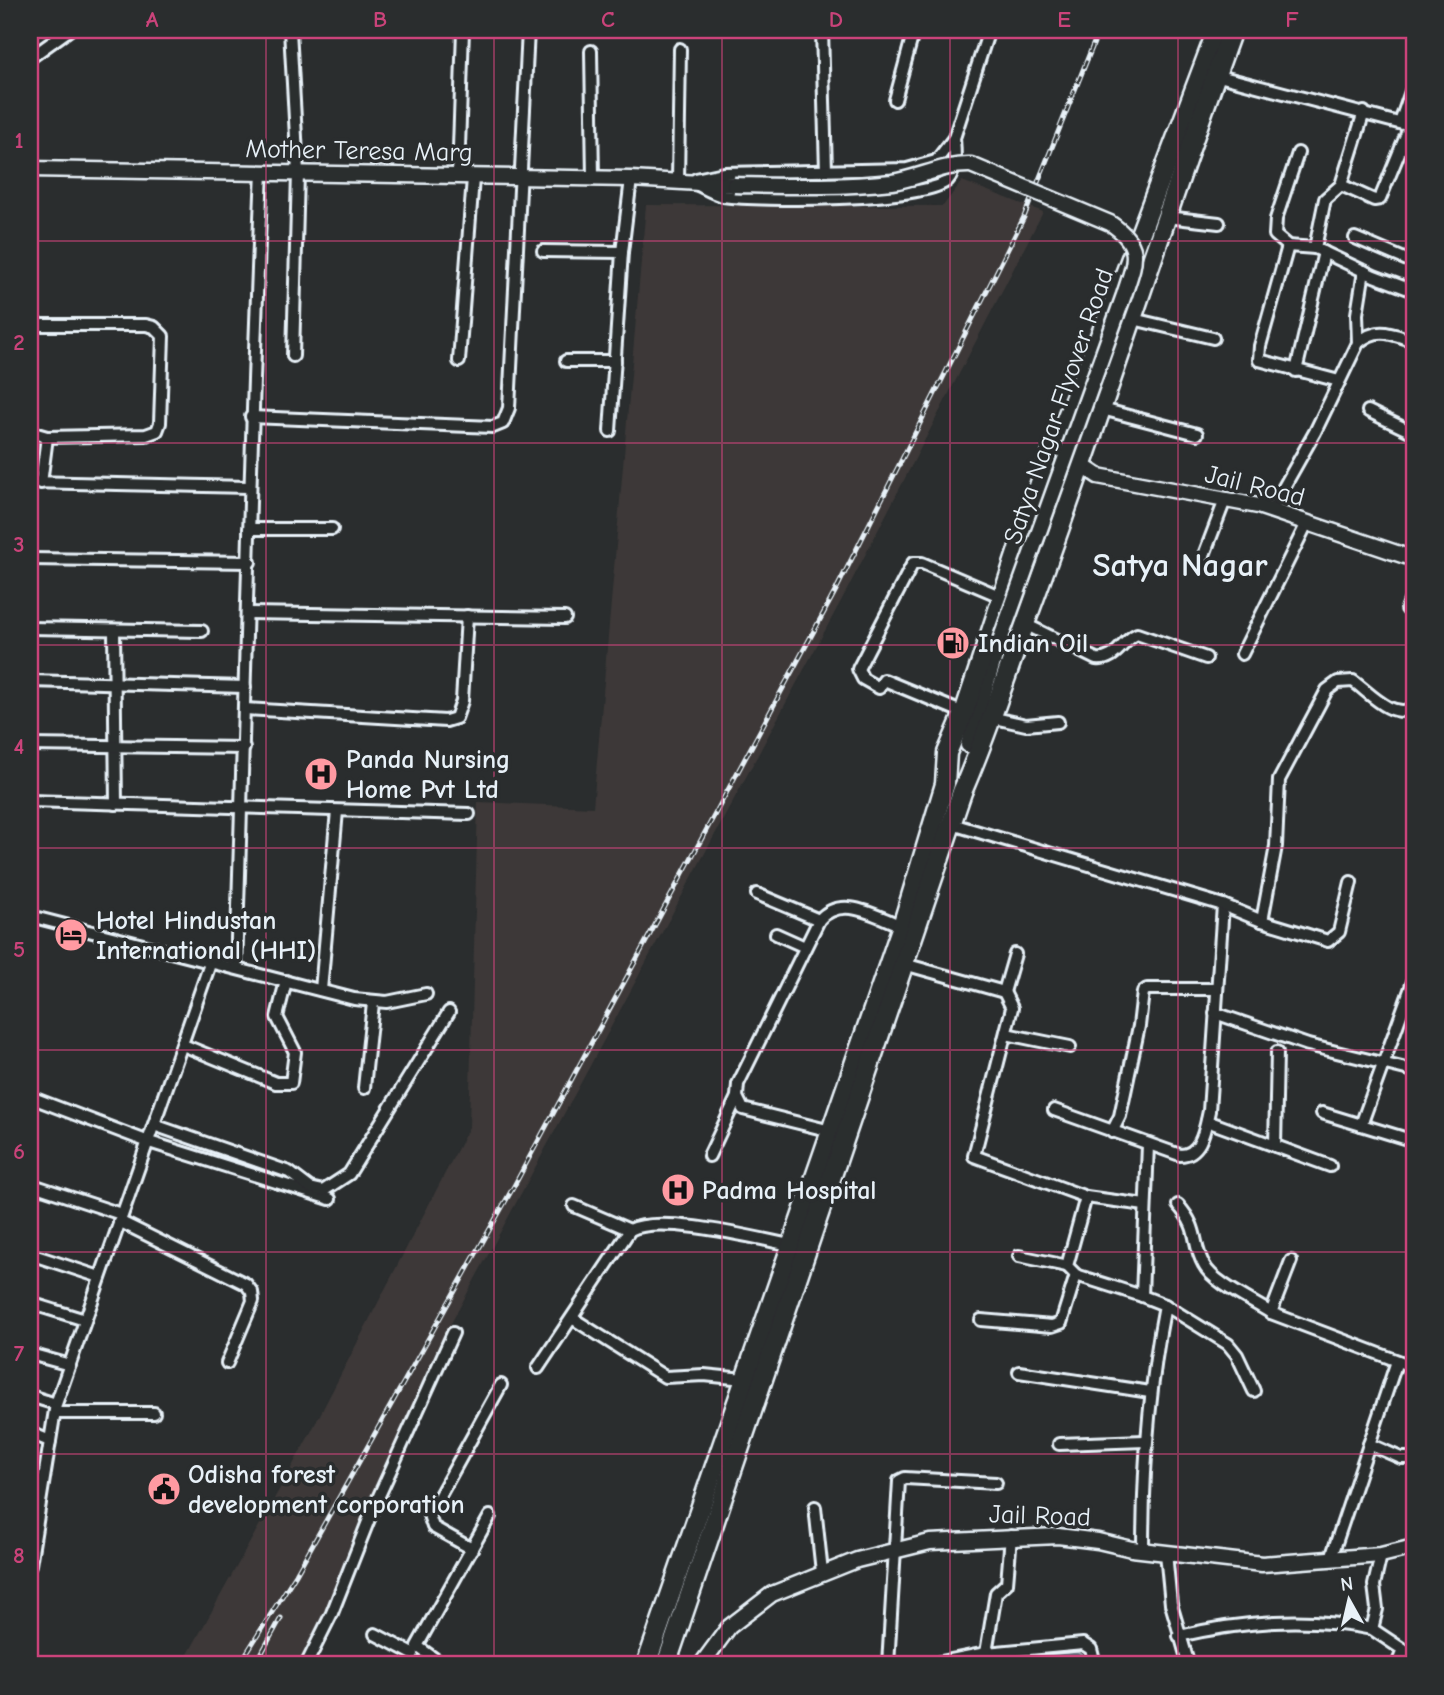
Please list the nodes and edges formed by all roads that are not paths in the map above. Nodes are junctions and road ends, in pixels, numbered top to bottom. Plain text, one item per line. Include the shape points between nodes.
1 (69, 30) edge
2 (290, 30) edge
3 (463, 30) edge
4 (527, 30) edge
5 (822, 30) edge
6 (914, 30) edge
7 (989, 30) edge
8 (1217, 30) edge
9 (1232, 30) edge
10 (680, 49) dead end
11 (591, 51) dead end
12 (30, 58) edge
13 (1215, 75) junction
14 (1414, 83) edge
15 (895, 100) dead end
16 (1364, 111) junction
17 (1408, 125) edge
18 (954, 138) junction
19 (1181, 150) junction
20 (1298, 153) dead end
21 (30, 169) edge
22 (825, 170) junction
23 (262, 172) junction
24 (298, 173) junction
25 (458, 177) junction
26 (473, 178) junction
27 (519, 178) junction
28 (593, 178) junction
29 (631, 179) junction
30 (683, 181) junction
31 (1341, 184) junction
32 (734, 185) joint
33 (1167, 216) junction
34 (1219, 223) dead end
35 (1355, 238) dead end
36 (1288, 246) junction
37 (1320, 250) junction
38 (543, 251) dead end
39 (622, 252) junction
40 (1414, 263) edge
41 (1364, 271) junction
42 (1414, 290) edge
43 (1133, 319) junction
44 (30, 326) edge
45 (1213, 338) dead end
46 (1414, 341) edge
47 (1357, 342) junction
48 (1095, 347) junction
49 (1121, 355) junction
50 (293, 356) dead end
51 (459, 361) dead end
52 (566, 361) dead end
53 (615, 361) junction
54 (1296, 371) junction
55 (1339, 381) junction
56 (1102, 410) junction
57 (1368, 411) dead end
58 (251, 416) junction
59 (610, 431) dead end
60 (30, 432) edge
61 (1414, 433) edge
62 (1197, 434) dead end
63 (47, 437) junction
64 (1083, 466) junction
65 (35, 482) edge
66 (248, 487) junction
67 (1225, 500) junction
68 (1270, 510) junction
69 (1307, 523) junction
70 (249, 529) junction
71 (332, 529) dead end
72 (1204, 555) dead end
73 (30, 559) edge
74 (1414, 559) edge
75 (250, 562) junction
76 (1414, 590) edge
77 (1002, 597) junction
78 (1407, 609) dead end
79 (248, 613) junction
80 (467, 616) junction
81 (565, 618) dead end
82 (1025, 624) junction
83 (30, 628) edge
84 (114, 630) junction
85 (202, 631) dead end
86 (1242, 654) dead end
87 (1206, 658) dead end
88 (30, 681) edge
89 (114, 683) junction
90 (246, 687) junction
91 (1414, 708) edge
92 (245, 709) junction
93 (964, 713) junction
94 (990, 717) junction
95 (1058, 722) dead end
96 (30, 745) edge
97 (114, 746) junction
98 (244, 748) junction
99 (948, 753) junction
100 (972, 758) junction
101 (30, 801) edge
102 (116, 804) junction
103 (242, 809) junction
104 (337, 811) junction
105 (469, 814) dead end
106 (951, 824) junction
107 (1351, 882) dead end
108 (757, 894) dead end
109 (1223, 905) junction
110 (30, 916) edge
111 (819, 919) junction
112 (1262, 921) junction
113 (902, 926) junction
114 (776, 934) dead end
115 (805, 947) junction
116 (1015, 954) dead end
117 (211, 961) junction
118 (904, 964) junction
119 (236, 968) junction
120 (1414, 979) edge
121 (286, 981) junction
122 (1216, 989) junction
123 (321, 990) junction
124 (1004, 992) junction
125 (426, 994) dead end
126 (373, 1003) junction
127 (449, 1012) dead end
128 (1215, 1013) junction
129 (1006, 1034) junction
130 (183, 1045) junction
131 (1070, 1047) dead end
132 (1277, 1052) dead end
133 (1383, 1061) junction
134 (1414, 1071) edge
135 (364, 1088) dead end
136 (30, 1097) edge
137 (737, 1097) junction
138 (1054, 1110) dead end
139 (1322, 1113) dead end
140 (1207, 1121) junction
141 (155, 1125) junction
142 (1361, 1125) junction
143 (831, 1131) junction
144 (1112, 1132) junction
145 (146, 1141) junction
146 (1414, 1141) edge
147 (1148, 1145) junction
148 (1275, 1146) junction
149 (709, 1156) dead end
150 (1330, 1166) dead end
151 (30, 1184) edge
152 (1086, 1197) junction
153 (330, 1199) dead end
154 (1145, 1205) junction
155 (1178, 1205) dead end
156 (574, 1206) dead end
157 (120, 1217) junction
158 (630, 1230) junction
159 (790, 1245) junction
160 (30, 1254) edge
161 (1019, 1256) dead end
162 (1291, 1261) dead end
163 (1067, 1266) junction
164 (1076, 1275) junction
165 (100, 1277) junction
166 (1142, 1296) junction
167 (1165, 1305) junction
168 (31, 1306) edge
169 (1271, 1313) junction
170 (572, 1318) junction
171 (85, 1320) junction
172 (981, 1320) dead end
173 (453, 1333) dead end
174 (30, 1354) edge
175 (1397, 1361) junction
176 (228, 1363) dead end
177 (69, 1366) junction
178 (1414, 1367) edge
179 (538, 1368) dead end
180 (1019, 1372) dead end
181 (744, 1379) junction
182 (501, 1385) dead end
183 (1254, 1391) dead end
184 (1150, 1392) junction
185 (30, 1396) edge
186 (56, 1408) junction
187 (154, 1413) dead end
188 (30, 1433) edge
189 (50, 1441) junction
190 (1145, 1441) junction
191 (1059, 1444) dead end
192 (1369, 1444) junction
193 (1414, 1458) edge
194 (996, 1483) dead end
195 (815, 1507) dead end
196 (490, 1516) dead end
197 (1011, 1536) junction
198 (1414, 1547) edge
199 (472, 1549) junction
200 (894, 1549) junction
201 (1143, 1551) junction
202 (1166, 1553) junction
203 (1381, 1555) junction
204 (1331, 1558) junction
205 (30, 1565) edge
206 (822, 1573) junction
207 (1372, 1629) junction
208 (375, 1634) dead end
209 (1179, 1636) junction
210 (415, 1650) junction
211 (1403, 1650) junction
212 (986, 1653) junction
213 (1414, 1657) edge
214 (306, 1665) edge
215 (406, 1665) edge
216 (443, 1665) edge
217 (646, 1665) edge
218 (666, 1665) edge
219 (701, 1665) edge
220 (888, 1665) edge
221 (926, 1665) edge
222 (1095, 1665) edge
223 (1189, 1665) edge
224 (1397, 1665) edge

1 - 12 street
2 - 24 street
3 - 25 street
4 - 27 street
5 - 22 street
6 - 15 street
7 - 18 street
8 - 19 main road
9 - 13 main road
10 - 30 street
11 - 28 street
13 - 16 street
13 - 19 main road
14 - 17 street
16 - 17 street
16 - 31 street
17 - 31 street via 1380,199
18 - 22 street, Mother Teresa Marg via 945,152 925,166
18 - 30 street, Mother Teresa Marg via 950,178 941,185 911,192 863,197 743,197 721,195
19 - 33 main road
19 - 48 main road
20 - 36 street via 1274,228 1278,240
21 - 23 street, Mother Teresa Marg
22 - 30 street, Mother Teresa Marg via 724,173
23 - 24 street, Mother Teresa Marg
23 - 58 street
24 - 25 street, Mother Teresa Marg
24 - 50 street
25 - 26 street, Mother Teresa Marg
26 - 27 street, Mother Teresa Marg
26 - 51 street
27 - 28 street, Mother Teresa Marg
27 - 58 street via 509,408 503,423 493,427
28 - 29 street, Mother Teresa Marg
29 - 30 street, Mother Teresa Marg
29 - 39 street
30 - 32 street, Mother Teresa Marg
31 - 37 street via 1325,200
32 - 100 street, Satya Nagar Flyover Road, bridge via 867,185 900,181 947,166 971,165 1110,223 1133,245 1136,258 1124,295 998,646
33 - 34 street
33 - 43 main road
35 - 40 street
36 - 37 street
36 - 54 street via 1258,354 1265,363
37 - 41 street
37 - 54 street
38 - 39 street
39 - 53 street
41 - 42 street
41 - 47 street
43 - 45 street
43 - 49 main road
44 - 63 street via 146,325 163,336 157,431
46 - 47 street via 1382,330
47 - 55 street
48 - 49 main road
48 - 77 main road via 1046,467
49 - 56 main road
52 - 53 street
53 - 59 street
54 - 55 street
55 - 68 street
56 - 62 street
56 - 64 main road
57 - 61 street
58 - 66 street
60 - 63 street
63 - 65 street
64 - 67 street, Jail Road via 1098,476
64 - 82 main road
65 - 66 street
66 - 70 street
67 - 68 street, Jail Road
67 - 72 street
68 - 69 street, Jail Road
69 - 74 street, Jail Road
69 - 86 street
70 - 71 street
70 - 75 street
73 - 75 street
75 - 79 street
76 - 78 street
77 - 93 main road
77 - 93 street via 912,562 858,669 863,679 879,688 884,680
79 - 80 street
79 - 90 street
80 - 81 street
80 - 92 street via 462,701 456,718
82 - 87 street via 1096,659 1114,656 1137,634
82 - 94 main road
83 - 84 street
84 - 85 street
84 - 89 street
88 - 89 street
89 - 90 street
89 - 97 street
90 - 92 street
91 - 112 street via 1394,711 1353,681 1338,682 1327,690 1279,780 1276,846
92 - 98 street
93 - 99 main road
94 - 95 street via 1026,725
94 - 100 main road
96 - 97 street
97 - 98 street
97 - 102 street
98 - 103 street
99 - 100 main road
99 - 100 main road via 956,772 964,773
99 - 113 main road via 945,785
100 - 106 main road
101 - 102 street
102 - 103 street
103 - 104 street
103 - 119 street
104 - 105 street
104 - 123 street
106 - 109 street
106 - 118 main road
107 - 112 street via 1334,939
108 - 111 street
109 - 112 street
109 - 122 street
110 - 117 street
111 - 113 street via 828,909 846,905
111 - 115 street
113 - 143 main road
114 - 115 street
115 - 137 street via 743,1073
116 - 124 street
117 - 119 street
117 - 130 street
118 - 124 street
118 - 218 main road
119 - 121 street
120 - 133 street
121 - 123 street
121 - 130 street via 277,1017 295,1052 291,1083 276,1083
122 - 128 street
122 - 144 street via 1143,992 1123,1103
123 - 126 street
124 - 129 street via 1012,1008
125 - 126 street
126 - 135 street
127 - 141 street via 349,1174 323,1191 303,1184 289,1172
128 - 133 street via 1308,1045
128 - 140 street
129 - 131 street
129 - 152 street via 974,1156
130 - 141 street
132 - 148 street
133 - 134 street
133 - 142 street
136 - 145 street
137 - 143 street via 743,1109
137 - 149 street
138 - 144 street
139 - 142 street
140 - 147 street via 1200,1143 1186,1155
140 - 148 street
141 - 145 street
142 - 146 street
143 - 159 main road
144 - 147 street
145 - 153 street
145 - 157 street
147 - 154 street
148 - 150 street
151 - 157 street
152 - 154 street
152 - 163 street
154 - 166 street
155 - 169 street via 1195,1228 1209,1273
156 - 158 street
157 - 165 street
157 - 176 street via 246,1284 252,1292 253,1301
158 - 159 street via 664,1225
158 - 170 street
159 - 181 main road
160 - 165 street
161 - 163 street
162 - 169 street
163 - 164 street
164 - 166 street
164 - 172 street via 1061,1323
165 - 171 street
166 - 167 street
167 - 183 street via 1234,1349
167 - 184 street
168 - 171 street
169 - 175 street
170 - 179 street
170 - 181 street via 665,1377 704,1374
171 - 177 street
173 - 214 street
174 - 177 street
175 - 178 street
175 - 192 street
177 - 186 street
180 - 184 street
181 - 217 main road
182 - 199 street via 429,1515 433,1527
184 - 190 street
185 - 186 street
186 - 187 street
186 - 189 street
188 - 189 street
189 - 205 street
190 - 191 street
190 - 201 street
192 - 193 street via 1401,1458
192 - 204 street
194 - 200 street via 899,1481
195 - 206 street
196 - 199 street
197 - 200 street, Jail Road
197 - 201 street, Jail Road via 1084,1539
197 - 212 street via 1007,1583 996,1593
198 - 203 street, Jail Road
199 - 210 street
200 - 206 street, Jail Road
200 - 220 street
201 - 202 street, Jail Road
202 - 204 street, Jail Road via 1262,1564
202 - 209 street
203 - 204 street, Jail Road
203 - 207 street
206 - 219 street, Jail Road via 772,1594 729,1628
207 - 209 street via 1327,1620 1279,1620
207 - 211 street
208 - 210 street
209 - 223 street
210 - 215 street
210 - 216 street
211 - 213 street
211 - 224 street
212 - 221 street
212 - 222 street via 1083,1644 1091,1649

